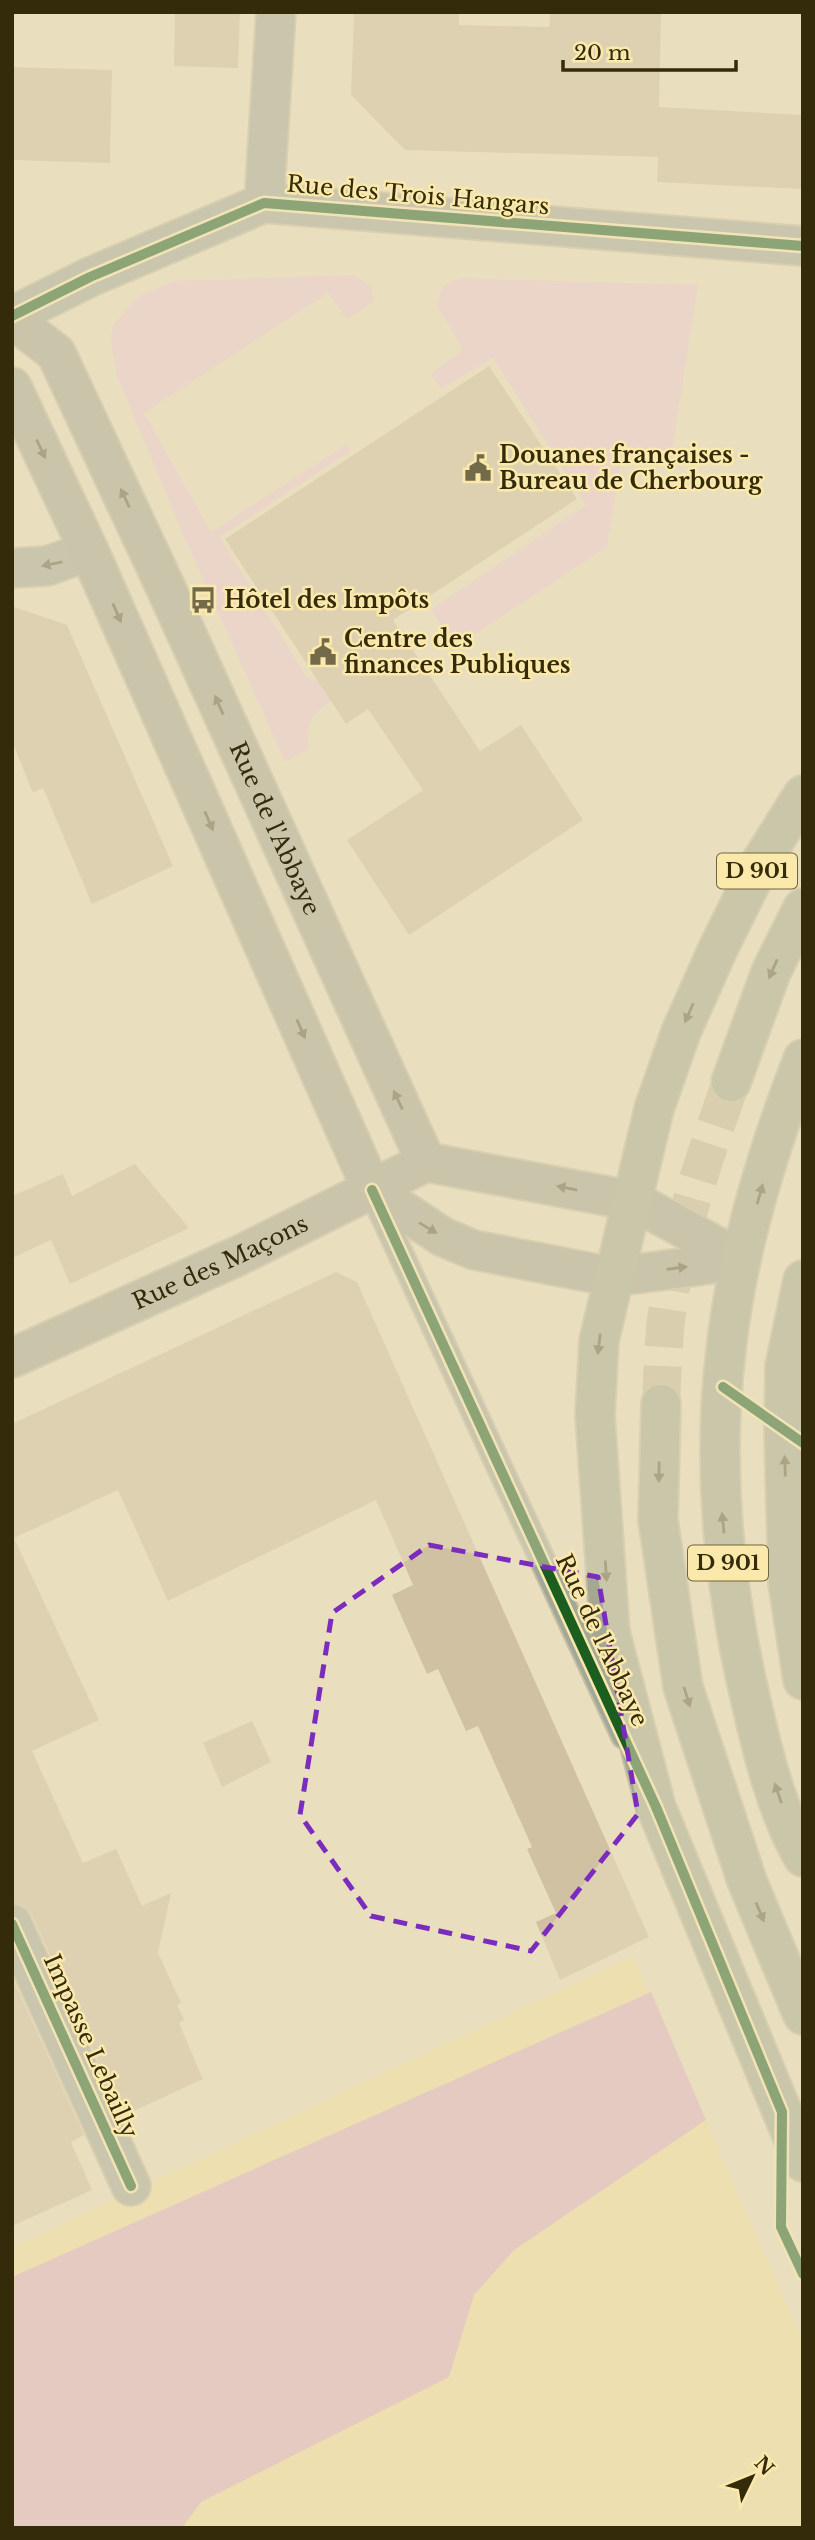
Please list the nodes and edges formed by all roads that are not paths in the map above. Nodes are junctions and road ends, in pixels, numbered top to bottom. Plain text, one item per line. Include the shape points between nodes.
1 (276, 12) edge
2 (264, 203) junction
3 (803, 246) edge
4 (12, 317) edge
5 (12, 387) edge
6 (89, 551) junction
7 (12, 568) edge
8 (803, 795) edge
9 (803, 908) edge
10 (803, 1059) edge
11 (731, 1082) tunnel mouth
12 (426, 1162) junction
13 (372, 1190) junction
14 (634, 1201) junction
15 (741, 1259) junction
16 (613, 1277) junction
17 (803, 1280) edge
18 (12, 1358) edge
19 (661, 1404) tunnel mouth
20 (803, 1680) edge
21 (656, 1807) junction
22 (803, 1857) edge
23 (12, 1924) edge
24 (803, 2015) edge
25 (803, 2162) edge
26 (131, 2186) dead end

1 - 2 street
2 - 3 street, Rue des Trois Hangars
2 - 4 street, Rue des Trois Hangars
12 -> 4 main road, Rue de l'Abbaye via 56,352
5 -> 6 main road, Rue de l'Abbaye
6 -> 7 street via 47,566
6 -> 13 main road, Rue de l'Abbaye
8 -> 14 main road, Rue de l'Abbaye / D 901 via 761,862 681,1032 654,1109
9 -> 11 main road, D 901 via 771,972
15 -> 10 main road, D 901
12 - 13 main road, Rue des Maçons
14 -> 12 main road
13 -> 16 main road via 443,1237 474,1250
13 - 18 main road, Rue des Maçons
13 - 21 lane, Rue de l'Abbaye
14 - 15 main road
14 - 16 main road, Rue de l'Abbaye / D 901
16 -> 15 main road
22 -> 15 main road, D 901 via 761,1743 743,1664 722,1515 725,1354
16 -> 21 main road, Rue de l'Abbaye / D 901 via 599,1341 595,1415 609,1619
20 -> 17 main road, D 901 via 789,1583 784,1430 785,1366
19 -> 24 main road, D 901 via 658,1520 683,1687 747,1881
21 - 25 main road, Rue de l'Abbaye / D 901
23 - 26 street, Impasse Lebailly

